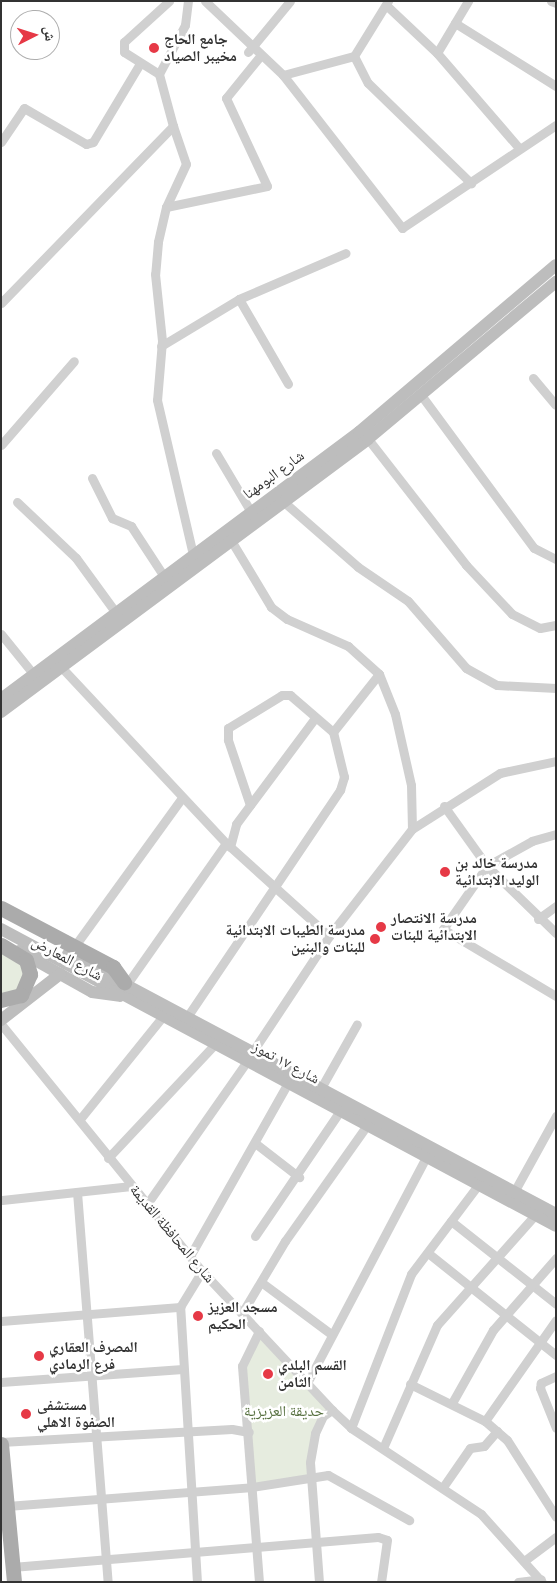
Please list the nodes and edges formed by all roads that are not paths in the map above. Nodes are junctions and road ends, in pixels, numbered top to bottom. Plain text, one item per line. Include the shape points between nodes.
1 (168, 1) edge
2 (188, 1) edge
3 (205, 1) edge
4 (290, 1) edge
5 (468, 1) edge
6 (552, 1) edge
7 (387, 3) edge
8 (556, 4) edge
9 (455, 23) junction
10 (250, 50) junction
11 (437, 53) junction
12 (261, 55) junction
13 (354, 56) junction
14 (139, 66) junction
15 (159, 74) junction
16 (283, 74) junction
17 (556, 86) edge
18 (556, 125) edge
19 (173, 126) junction
20 (1, 142) edge
21 (518, 147) junction
22 (471, 183) junction
23 (166, 207) junction
24 (346, 253) dead end
25 (556, 265) edge
26 (556, 282) edge
27 (239, 299) junction
28 (1, 303) edge
29 (161, 346) junction
30 (74, 361) dead end
31 (533, 378) dead end
32 (288, 384) dead end
33 (421, 395) junction
34 (556, 406) edge
35 (368, 439) junction
36 (1, 445) edge
37 (216, 452) dead end
38 (92, 478) dead end
39 (17, 502) dead end
40 (285, 502) junction
41 (251, 512) junction
42 (232, 542) junction
43 (194, 558) junction
44 (556, 560) edge
45 (165, 578) junction
46 (119, 619) junction
47 (556, 625) edge
48 (1, 634) edge
49 (63, 669) junction
50 (379, 674) junction
51 (35, 676) junction
52 (556, 688) edge
53 (1, 699) edge
54 (1, 712) edge
55 (315, 718) junction
56 (333, 732) junction
57 (556, 761) edge
58 (182, 798) junction
59 (250, 805) junction
60 (444, 806) junction
61 (412, 829) junction
62 (556, 834) edge
63 (228, 845) junction
64 (487, 866) junction
65 (273, 887) junction
66 (556, 906) edge
67 (1, 908) edge
68 (538, 919) junction
69 (1, 921) edge
70 (1, 928) edge
71 (556, 933) edge
72 (329, 936) junction
73 (1, 944) edge
74 (74, 947) junction
75 (60, 974) junction
76 (124, 988) junction
77 (556, 996) edge
78 (1, 1000) edge
79 (162, 1016) junction
80 (187, 1017) junction
81 (1, 1020) edge
82 (1, 1024) edge
83 (357, 1024) dead end
84 (201, 1030) junction
85 (215, 1044) junction
86 (250, 1056) junction
87 (288, 1083) junction
88 (321, 1088) junction
89 (340, 1111) junction
90 (556, 1116) edge
91 (80, 1119) junction
92 (367, 1125) junction
93 (255, 1143) junction
94 (426, 1157) junction
95 (108, 1158) junction
96 (299, 1177) junction
97 (478, 1185) junction
98 (131, 1186) junction
99 (77, 1192) junction
100 (514, 1192) junction
101 (2, 1200) edge
102 (147, 1204) junction
103 (556, 1214) edge
104 (535, 1215) junction
105 (451, 1221) junction
106 (556, 1226) edge
107 (255, 1236) dead end
108 (428, 1253) junction
109 (190, 1256) junction
110 (497, 1256) junction
111 (556, 1258) edge
112 (202, 1271) junction
113 (261, 1282) junction
114 (531, 1284) junction
115 (470, 1285) junction
116 (556, 1304) edge
117 (180, 1307) junction
118 (242, 1312) junction
119 (86, 1314) junction
120 (505, 1314) junction
121 (556, 1320) edge
122 (1, 1321) edge
123 (259, 1331) junction
124 (331, 1334) junction
125 (538, 1340) junction
126 (556, 1355) edge
127 (184, 1369) junction
128 (90, 1375) junction
129 (556, 1376) edge
130 (1, 1382) edge
131 (307, 1383) junction
132 (410, 1384) junction
133 (452, 1403) junction
134 (332, 1410) junction
135 (485, 1421) junction
136 (352, 1428) junction
137 (556, 1428) edge
138 (187, 1431) junction
139 (497, 1431) junction
140 (249, 1432) junction
141 (95, 1436) junction
142 (1, 1443) edge
143 (383, 1448) junction
144 (310, 1477) junction
145 (252, 1487) junction
146 (443, 1487) junction
147 (191, 1491) junction
148 (100, 1497) junction
149 (7, 1506) junction
150 (556, 1516) edge
151 (409, 1520) dead end
152 (556, 1537) edge
153 (316, 1541) junction
154 (256, 1546) junction
155 (195, 1552) junction
156 (106, 1559) junction
157 (524, 1561) junction
158 (13, 1574) edge
159 (541, 1580) edge
160 (108, 1582) edge
161 (197, 1582) edge
162 (259, 1582) edge
163 (319, 1582) edge
164 (381, 1582) edge
165 (518, 1582) edge

1 - 14 street via 124,42 124,52
2 - 15 street via 185,25
3 - 10 street
4 - 10 street
5 - 9 street
6 - 8 street
7 - 11 street
7 - 13 street
9 - 11 street
9 - 17 street
10 - 12 street
11 - 21 street
12 - 16 street
12 - 23 street via 226,98 267,186
13 - 16 street
13 - 22 street via 368,84
14 - 15 street
14 - 20 street via 93,142 86,144 24,108
15 - 19 street
16 - 22 street via 402,228
18 - 21 street
19 - 23 street via 186,164
19 - 28 street
21 - 22 street
23 - 29 street via 155,274
24 - 27 street
25 - 41 street, شارع البومهنا via 359,432
26 - 33 street, شارع البومهنا
27 - 29 street
27 - 32 street
29 - 43 street via 157,400
30 - 36 street
31 - 34 street
33 - 35 street, شارع البومهنا
33 - 44 street via 534,548
35 - 40 street, شارع البومهنا
35 - 47 street via 466,565 512,614 540,628
37 - 41 street
38 - 45 street via 112,518 132,526
39 - 46 street via 76,558
40 - 42 street, شارع البومهنا
40 - 52 street via 358,567 408,601 466,668 497,685
41 - 43 street, شارع البومهنا
42 - 46 street, شارع البومهنا
42 - 50 street via 271,607 287,619 348,646
43 - 45 street, شارع البومهنا
45 - 46 street, شارع البومهنا
46 - 49 street, شارع البومهنا
46 - 51 street, شارع البومهنا
48 - 51 street
49 - 54 street, شارع البومهنا
49 - 58 street
50 - 56 street
50 - 61 street via 395,714 411,784
51 - 53 street, شارع البومهنا
55 - 56 street
55 - 59 street
55 - 59 street via 290,695 282,695 228,728 228,740
56 - 65 street via 344,777 340,790
57 - 60 street via 500,773
58 - 63 street
58 - 74 street
59 - 63 street via 236,824
60 - 61 street
60 - 64 street
61 - 72 street
62 - 64 street via 532,841
63 - 65 street
63 - 76 street
64 - 68 street
64 - 77 street via 443,929
65 - 72 street
65 - 80 street
66 - 68 street
67 - 74 main road
68 - 71 street
69 - 76 street, شارع ١٧ تموز
70 - 76 street, شارع ١٧ تموز via 96,978
72 - 86 street
73 - 75 street, شارع المعارض
73 - 78 main road via 26,960 30,974 21,995
74 - 76 main road via 113,967
75 - 76 street, شارع المعارض via 97,994
75 - 81 street
76 - 79 street, شارع ١٧ تموز
76 - 80 street, شارع ١٧ تموز
79 - 84 street, شارع ١٧ تموز
79 - 91 street
80 - 84 street, شارع ١٧ تموز
82 - 91 street, شارع المحافظة القديمة
83 - 88 street
84 - 85 street, شارع ١٧ تموز
84 - 86 street, شارع ١٧ تموز
85 - 86 street, شارع ١٧ تموز
85 - 95 street
86 - 87 street, شارع ١٧ تموز
86 - 88 street, شارع ١٧ تموز
86 - 102 street
87 - 89 street, شارع ١٧ تموز
87 - 93 street
88 - 100 street, شارع ١٧ تموز
89 - 92 street, شارع ١٧ تموز
89 - 96 street
90 - 100 street
91 - 95 street, شارع المحافظة القديمة
92 - 94 street, شارع ١٧ تموز
92 - 113 street
93 - 96 street
93 - 109 street via 216,1202
94 - 97 street, شارع ١٧ تموز
94 - 124 street
95 - 98 street, شارع المحافظة القديمة
96 - 107 street
97 - 104 street, شارع ١٧ تموز
97 - 105 street
98 - 99 street
98 - 102 street, شارع المحافظة القديمة
99 - 101 street
99 - 119 street
100 - 103 street, شارع ١٧ تموز
102 - 109 street, شارع المحافظة القديمة
104 - 106 street, شارع ١٧ تموز
104 - 110 street
105 - 108 street
105 - 110 street
108 - 115 street
108 - 136 street via 404,1288
109 - 112 street, شارع المحافظة القديمة
110 - 114 street
110 - 115 street
111 - 114 street
112 - 117 street
112 - 118 street, شارع المحافظة القديمة
113 - 118 street
113 - 124 street
114 - 116 street
114 - 120 street
115 - 120 street
115 - 132 street via 437,1325
117 - 119 street
117 - 127 street
118 - 123 street, شارع المحافظة القديمة
119 - 122 street
119 - 128 street
120 - 125 street
120 - 133 street
121 - 125 street
123 - 131 street, شارع المحافظة القديمة
123 - 140 street via 242,1366
124 - 131 street
125 - 126 street
125 - 135 street
127 - 128 street
127 - 138 street
128 - 130 street
128 - 141 street
129 - 137 street via 540,1384
131 - 134 street, شارع المحافظة القديمة
132 - 133 street
132 - 143 street
133 - 135 street
134 - 136 street, شارع المحافظة القديمة
134 - 144 street via 323,1416 315,1433
135 - 139 street
136 - 143 street, شارع المحافظة القديمة
138 - 140 street
138 - 141 street
138 - 147 street
139 - 146 street via 484,1446 470,1448
139 - 150 street
140 - 145 street
141 - 142 street
141 - 148 street
142 - 149 main road
143 - 146 street, شارع المحافظة القديمة
144 - 145 street
144 - 151 street via 333,1476
144 - 153 street
145 - 147 street
145 - 154 street
146 - 157 street, شارع المحافظة القديمة via 481,1514
147 - 148 street
147 - 155 street
148 - 149 street
148 - 156 street
149 - 158 main road
152 - 157 street
153 - 154 street
153 - 163 street
153 - 164 street via 384,1538 387,1546
154 - 155 street
154 - 162 street
155 - 156 street
155 - 161 street
156 - 158 street
156 - 160 street
157 - 159 street, شارع المحافظة القديمة
159 - 165 street

